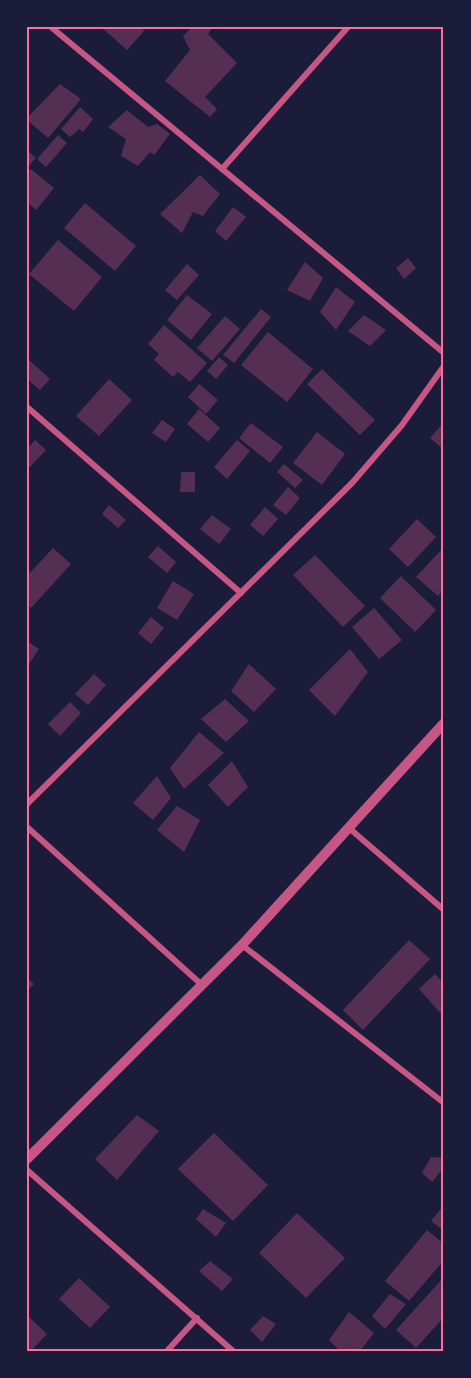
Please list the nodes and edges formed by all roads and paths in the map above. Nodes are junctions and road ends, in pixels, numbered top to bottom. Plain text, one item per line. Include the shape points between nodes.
1 (51, 27) edge
2 (348, 27) edge
3 (222, 169) junction
4 (444, 353) edge
5 (444, 366) edge
6 (27, 407) edge
7 (241, 593) junction
8 (444, 723) edge
9 (27, 804) edge
10 (27, 827) edge
11 (349, 828) junction
12 (444, 910) edge
13 (242, 945) junction
14 (202, 984) junction
15 (444, 1103) edge
16 (27, 1158) edge
17 (27, 1170) edge
18 (196, 1318) junction
19 (167, 1351) edge
20 (233, 1351) edge

1 - 3 street
2 - 3 street
3 - 4 street
5 - 7 street via 352,483
6 - 7 street
7 - 9 street
8 - 11 street
10 - 14 street
11 - 12 street
11 - 13 street
13 - 14 street
13 - 15 street
14 - 16 street
17 - 18 street
18 - 19 street
18 - 20 street

